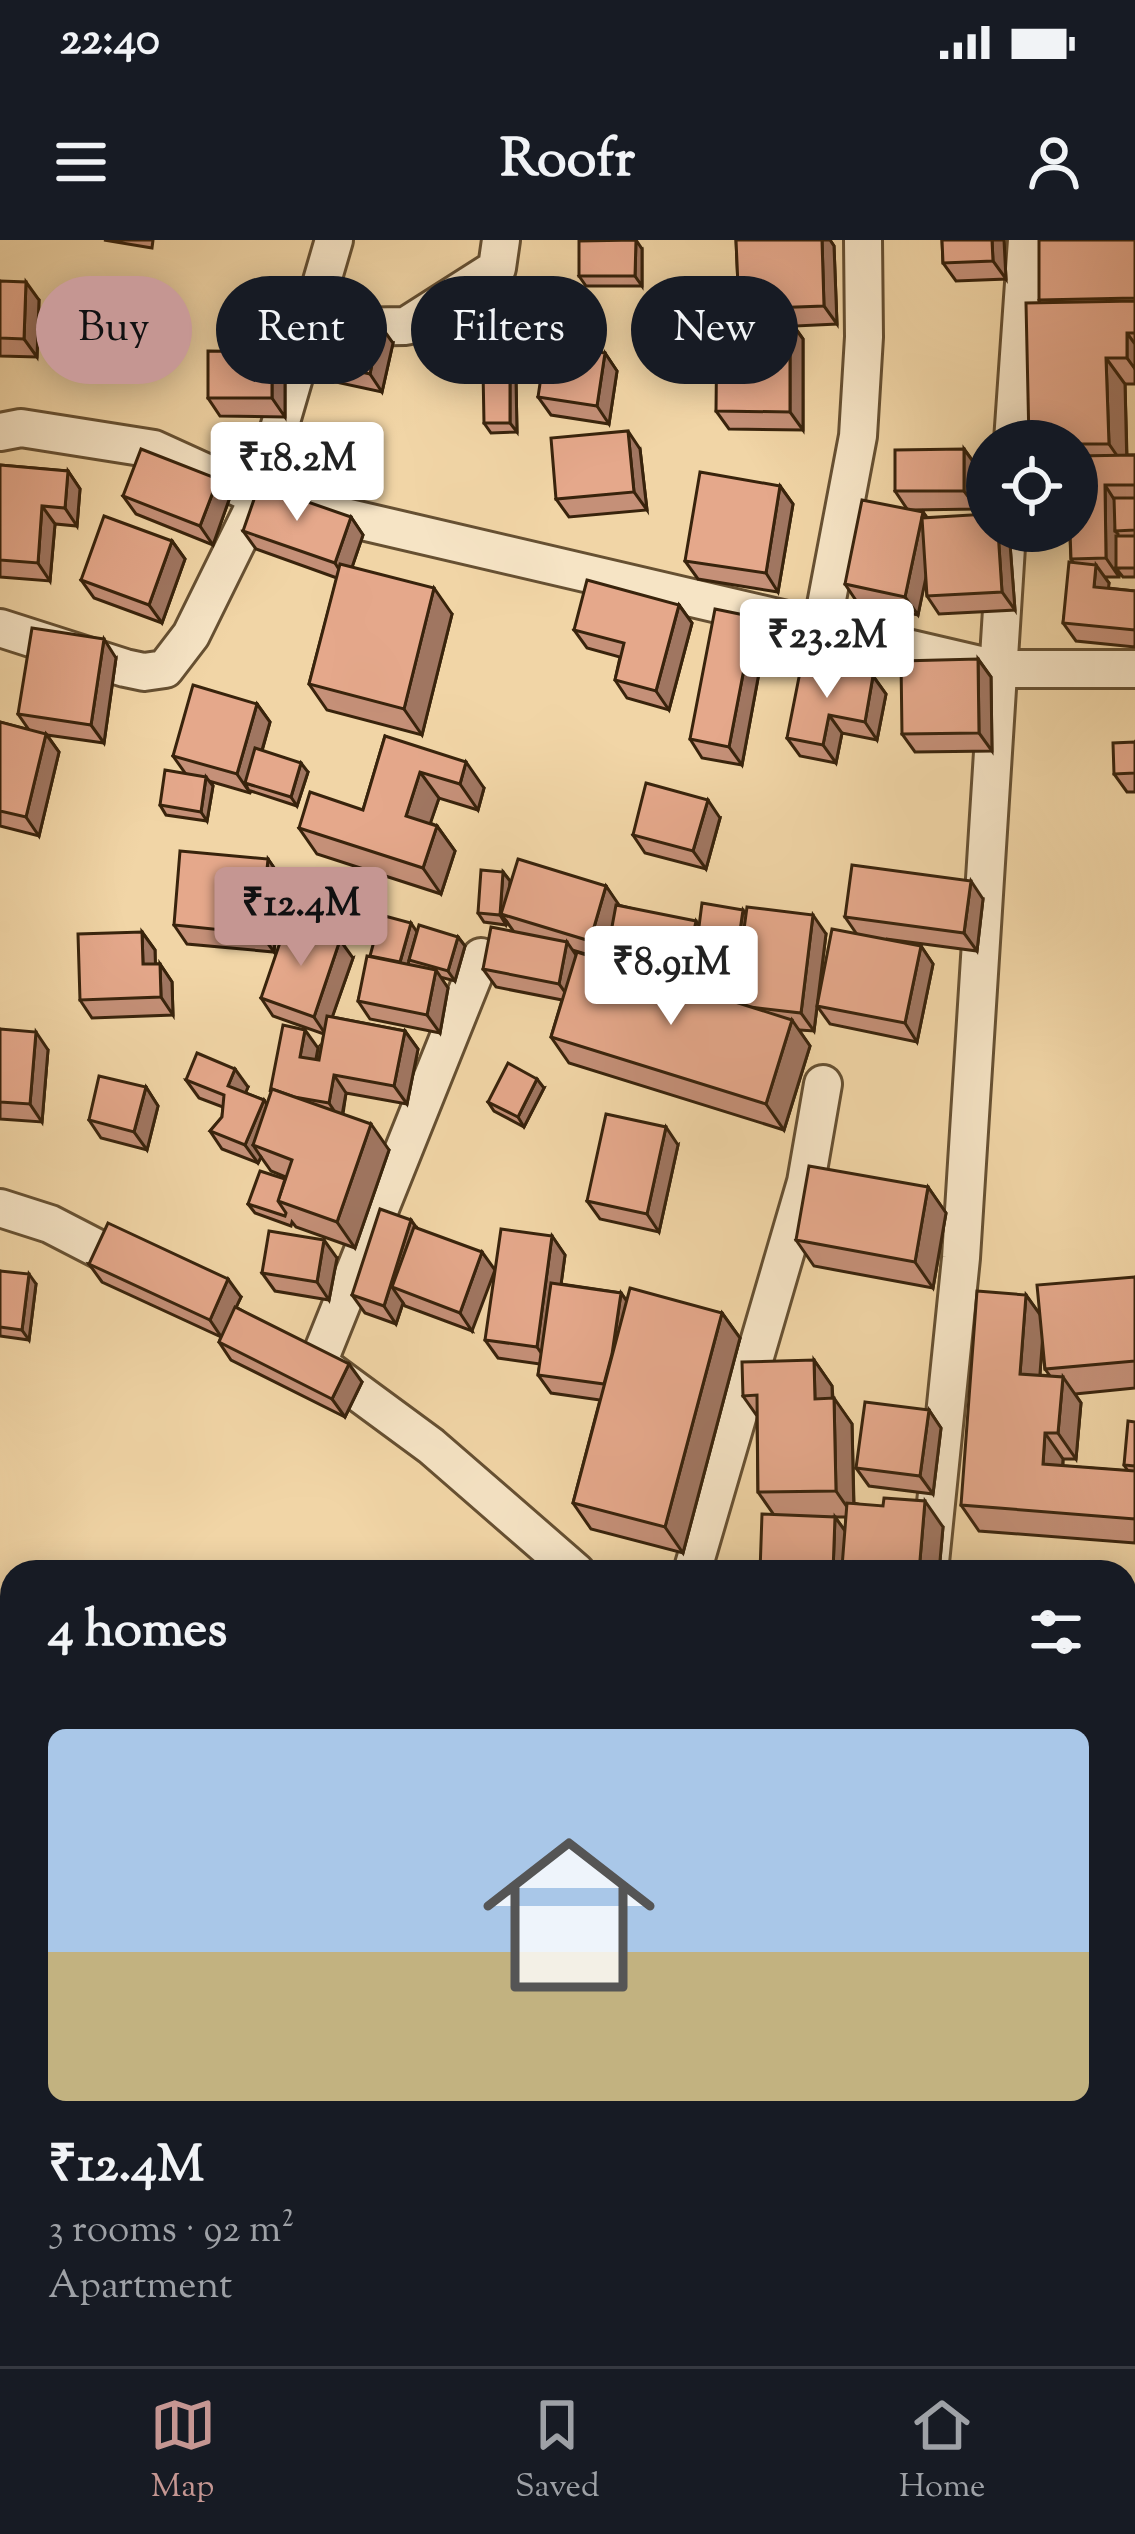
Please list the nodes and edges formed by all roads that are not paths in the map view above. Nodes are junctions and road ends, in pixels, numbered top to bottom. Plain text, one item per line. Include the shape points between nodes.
1 (334, 240) edge
2 (501, 240) edge
3 (863, 240) edge
4 (1027, 240) edge
5 (323, 276) edge
6 (387, 326) edge
7 (292, 384) edge
8 (1014, 420) edge
9 (0, 432) edge
10 (259, 497) junction
11 (1005, 552) edge
12 (822, 626) junction
13 (0, 628) edge
14 (997, 669) junction
15 (1135, 669) edge
16 (481, 957) edge
17 (824, 1084) dead end
18 (0, 1208) edge
19 (173, 1288) edge
20 (562, 1560) edge
21 (696, 1560) edge
22 (930, 1560) edge

1 - 5 street
2 - 6 street via 497,268 406,326
3 - 12 street via 858,436
4 - 8 street
7 - 10 street
9 - 10 street via 21,428 154,449
10 - 12 street
10 - 13 street via 191,635 164,669 124,668
11 - 14 street
12 - 14 street
14 - 15 street
14 - 22 street via 961,1258
16 - 20 street via 307,1357 431,1446
17 - 21 street via 806,1182
18 - 19 street via 50,1224

